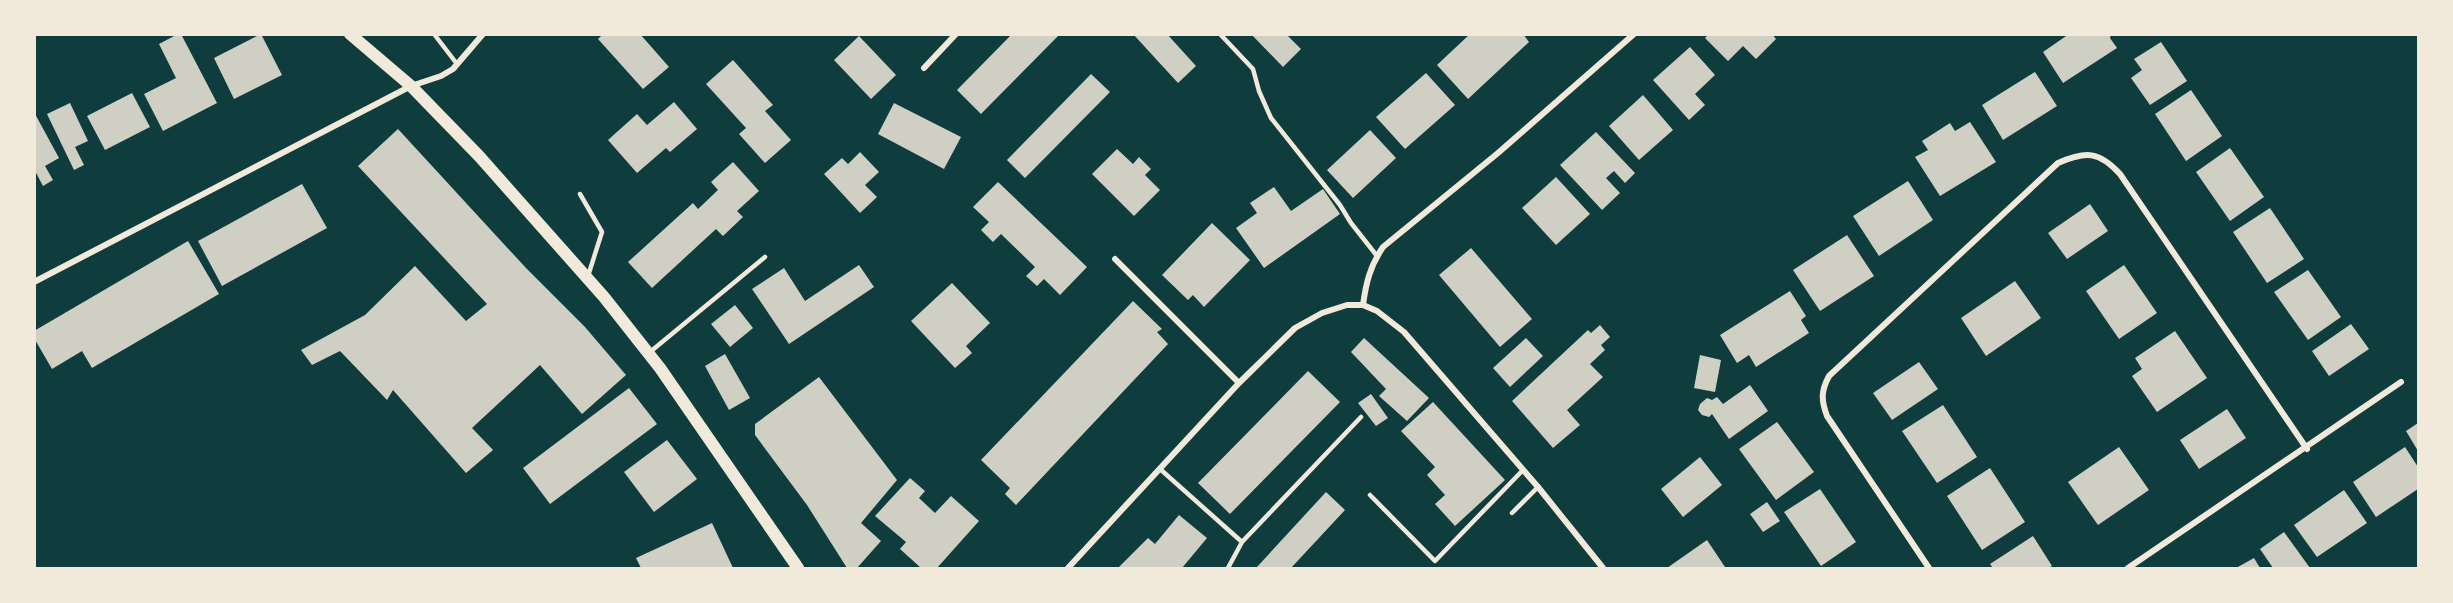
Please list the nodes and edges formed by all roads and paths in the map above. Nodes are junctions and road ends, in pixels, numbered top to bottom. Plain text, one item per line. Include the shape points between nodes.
1 (350, 34) edge
2 (434, 34) edge
3 (483, 34) edge
4 (956, 34) edge
5 (1220, 34) edge
6 (1634, 34) edge
7 (457, 64) junction
8 (924, 68) dead end
9 (411, 86) junction
10 (579, 194) dead end
11 (1377, 256) junction
12 (765, 257) dead end
13 (1114, 259) dead end
14 (587, 279) junction
15 (34, 282) edge
16 (1363, 305) junction
17 (648, 353) junction
18 (2401, 382) dead end
19 (1239, 383) junction
20 (1361, 417) dead end
21 (2307, 449) junction
22 (1160, 469) junction
23 (1523, 470) junction
24 (1539, 487) junction
25 (1370, 495) dead end
26 (1512, 513) dead end
27 (1242, 542) junction
28 (798, 568) edge
29 (1068, 568) edge
30 (1228, 568) edge
31 (1603, 568) edge
32 (1929, 568) edge
33 (2128, 568) edge

1 - 9 main road
2 - 7 lane
3 - 7 street
4 - 8 street
5 - 11 lane via 1253,69 1271,118
6 - 11 street
7 - 9 street via 441,76
9 - 14 main road via 479,156
9 - 15 street
10 - 14 lane via 602,232
11 - 16 street via 1366,280
12 - 17 lane
13 - 19 street
14 - 17 main road
16 - 19 street via 1347,305 1309,319
16 - 23 street via 1404,332
17 - 28 main road
18 - 21 street
19 - 22 street
20 - 27 lane
21 - 32 street via 2120,174 2110,162 2094,154 2076,155 2058,163 1829,376 1822,388 1821,402 1827,416
21 - 33 street
22 - 27 lane
22 - 29 street
23 - 24 street
23 - 25 lane via 1435,561
24 - 26 lane
24 - 31 street
27 - 30 lane

